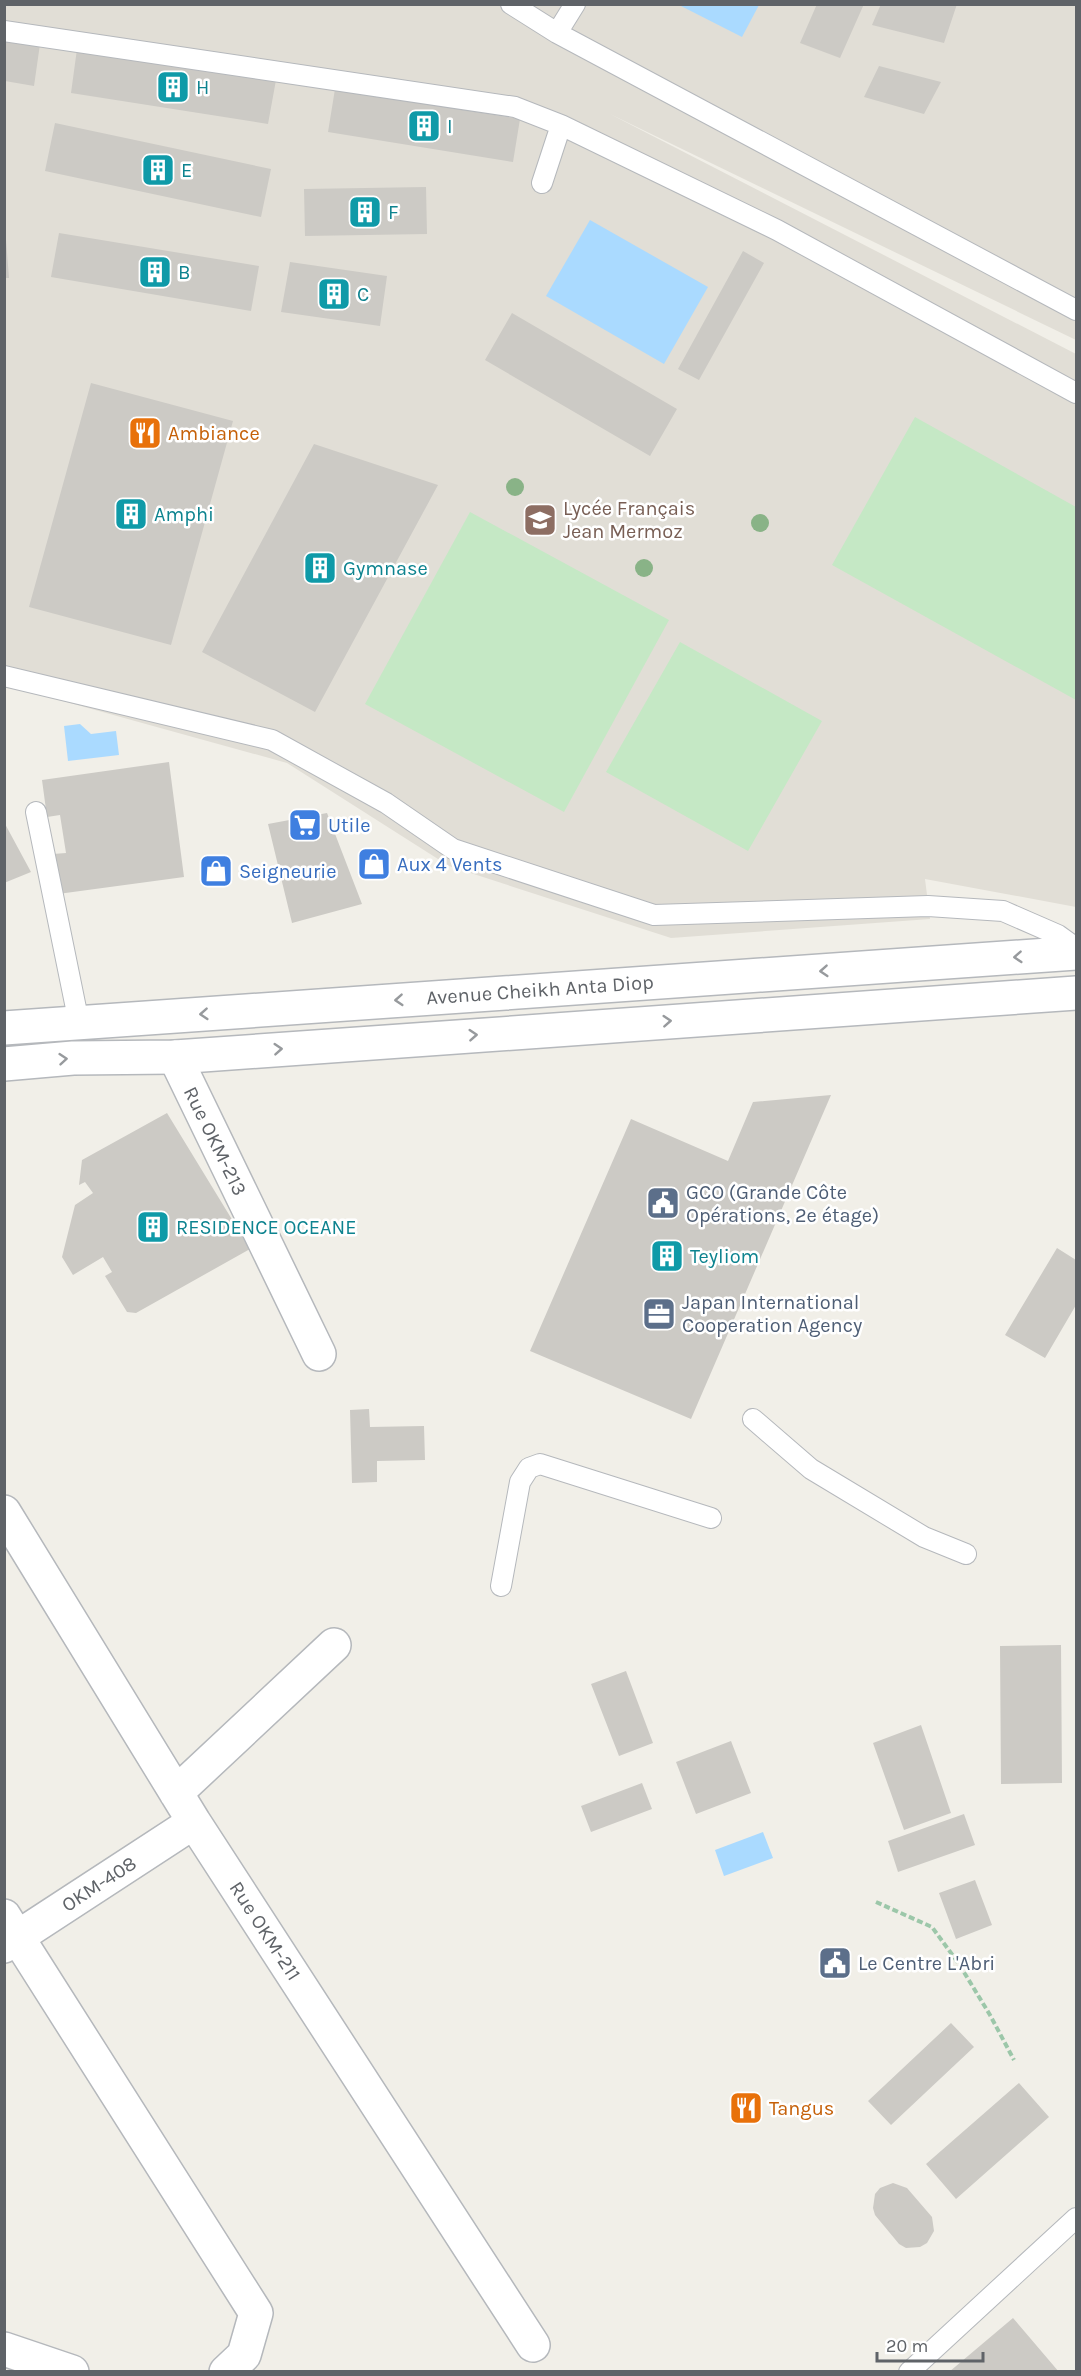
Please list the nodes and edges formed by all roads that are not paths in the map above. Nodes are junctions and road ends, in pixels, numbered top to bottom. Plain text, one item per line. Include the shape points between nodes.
1 (511, 4) edge
2 (575, 4) edge
3 (4, 31) edge
4 (556, 33) junction
5 (561, 125) junction
6 (542, 183) dead end
7 (1077, 310) edge
8 (1077, 393) edge
9 (4, 676) edge
10 (36, 812) dead end
11 (1077, 948) edge
12 (1077, 953) edge
13 (1077, 993) edge
14 (79, 1023) junction
15 (4, 1028) edge
16 (175, 1057) junction
17 (4, 1064) edge
18 (319, 1354) dead end
19 (753, 1419) dead end
20 (4, 1512) edge
21 (711, 1518) dead end
22 (966, 1554) dead end
23 (501, 1586) dead end
24 (334, 1645) dead end
25 (176, 1793) junction
26 (194, 1822) junction
27 (9, 1933) edge
28 (1077, 2218) edge
29 (533, 2345) dead end
30 (4, 2349) edge
31 (72, 2372) edge
32 (226, 2372) edge
33 (909, 2372) edge

1 - 4 lane
2 - 4 lane
3 - 5 lane via 515,107
4 - 7 lane
5 - 6 lane
5 - 8 lane via 777,230
9 - 11 lane via 272,740 386,803 453,849 654,915 928,906 1003,911 1058,935
10 - 14 lane
12 -> 14 street, Avenue Cheikh Anta Diop
16 -> 13 street, Avenue Cheikh Anta Diop
14 - 15 street, Avenue Cheikh Anta Diop
17 -> 16 street, Avenue Cheikh Anta Diop via 73,1058
16 - 18 street, Rue OKM-213
19 - 22 lane via 811,1469 924,1537
20 - 25 street, Rue OKM-211
21 - 23 lane via 540,1464 529,1468 520,1482
24 - 25 street
25 - 26 street, Rue OKM-211
26 - 27 street, OKM-408
26 - 29 street, Rue OKM-211
27 - 32 street via 256,2313 244,2355
28 - 33 lane
30 - 31 street

